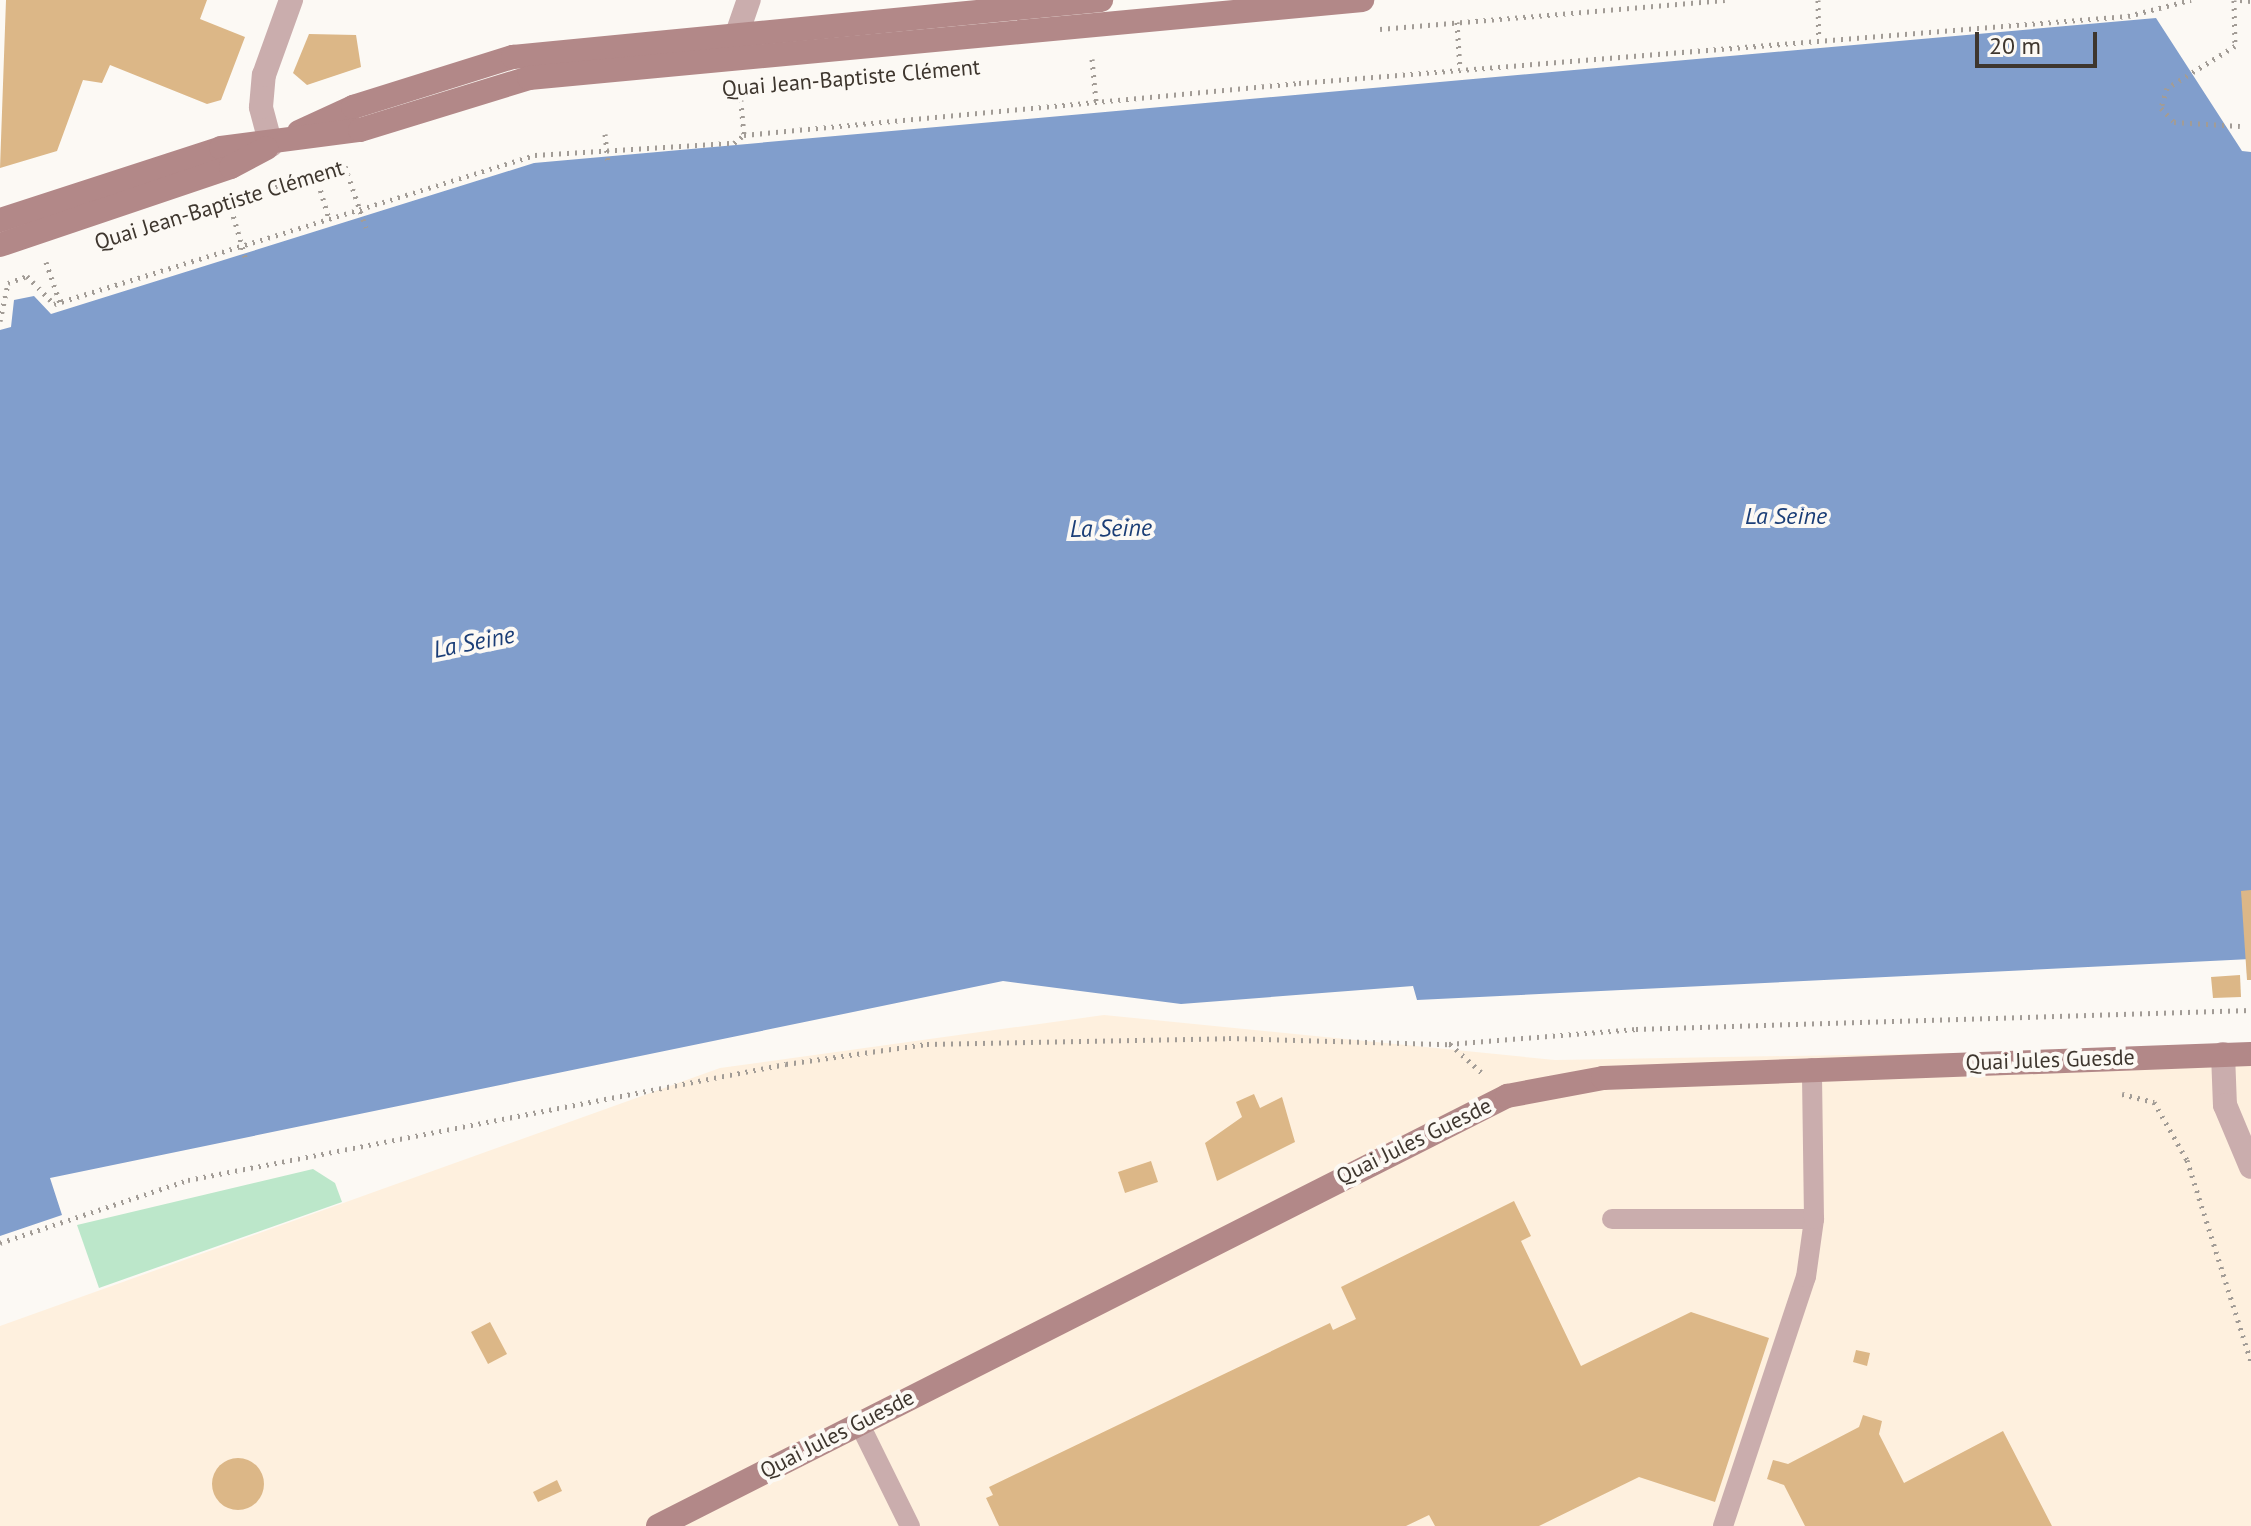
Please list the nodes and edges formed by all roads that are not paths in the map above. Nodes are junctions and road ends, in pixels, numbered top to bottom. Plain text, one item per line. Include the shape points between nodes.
1 (291, 0) edge
2 (749, 0) edge
3 (1101, 0) edge
4 (1362, 0) edge
5 (737, 34) junction
6 (271, 145) junction
7 (0, 220) edge
8 (0, 245) edge
9 (2223, 1054) junction
10 (2251, 1054) edge
11 (1812, 1068) junction
12 (2251, 1167) edge
13 (1612, 1219) dead end
14 (1814, 1219) junction
15 (859, 1423) junction
16 (658, 1526) edge
17 (910, 1526) edge
18 (1723, 1526) edge

1 - 6 street via 264,75 261,107
2 - 5 street
3 - 5 main road, Quai Jean-Baptiste Clément
4 - 6 main road, Quai Jean-Baptiste Clément via 529,78 360,130
5 - 6 main road, Quai Jean-Baptiste Clément via 513,57 353,107
6 - 7 main road, Quai Jean-Baptiste Clément via 221,148
6 - 8 main road, Quai Jean-Baptiste Clément via 231,167
9 - 10 main road, Quai Jules Guesde
9 - 11 main road, Quai Jules Guesde
9 - 12 street via 2225,1105
11 - 14 lane
11 - 15 main road, Quai Jules Guesde via 1603,1078 1507,1096
13 - 14 lane
14 - 18 lane via 1806,1277
15 - 16 main road, Quai Jules Guesde
15 - 17 lane

